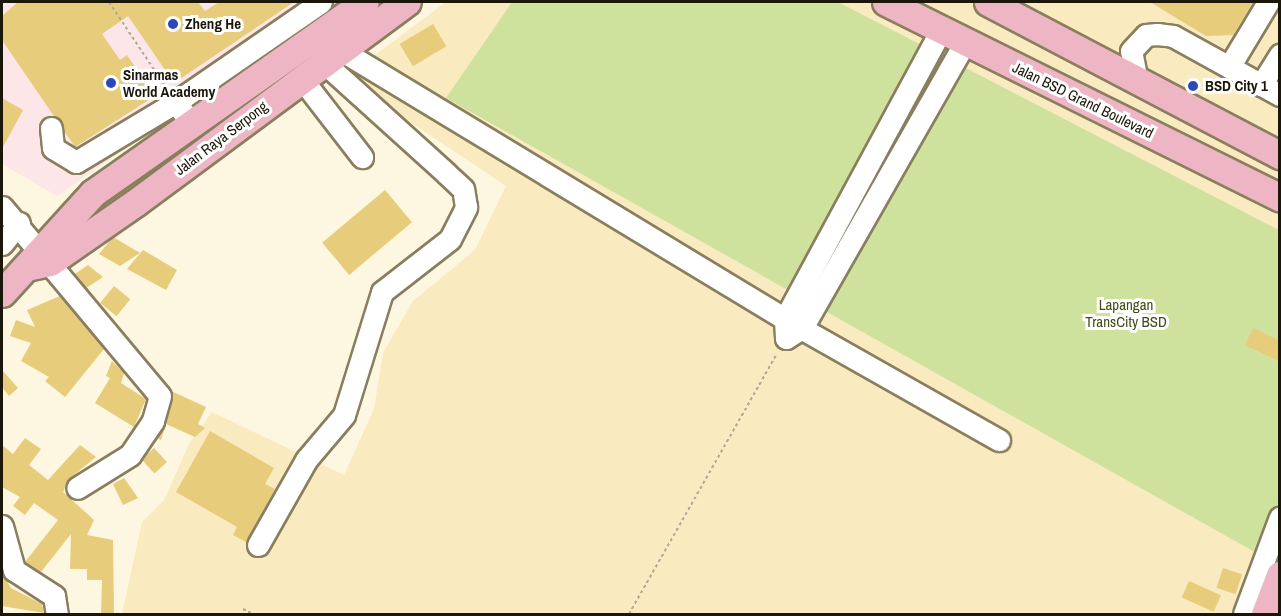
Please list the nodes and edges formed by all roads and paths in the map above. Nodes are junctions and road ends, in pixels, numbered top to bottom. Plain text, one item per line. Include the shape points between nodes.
1 (109, 2) edge
2 (321, 2) edge
3 (364, 2) edge
4 (886, 2) edge
5 (988, 2) edge
6 (1268, 2) edge
7 (406, 3) edge
8 (953, 36) junction
9 (1136, 36) junction
10 (1280, 54) edge
11 (1101, 58) junction
12 (321, 63) junction
13 (1229, 68) junction
14 (1136, 76) junction
15 (1270, 90) edge
16 (183, 113) junction
17 (51, 128) dead end
18 (1280, 155) edge
19 (362, 157) dead end
20 (93, 194) junction
21 (1276, 197) edge
22 (2, 207) edge
23 (110, 220) junction
24 (19, 223) junction
25 (2, 244) edge
26 (40, 259) junction
27 (2, 293) edge
28 (791, 328) junction
29 (999, 440) dead end
30 (77, 488) dead end
31 (1280, 518) edge
32 (2, 526) edge
33 (258, 545) dead end
34 (1280, 575) edge
35 (243, 609) dead end
36 (57, 615) edge
37 (253, 615) edge
38 (629, 615) edge
39 (1244, 615) edge
40 (1265, 615) edge

1 - 16 path
2 - 16 street
3 - 16 main road, Jalan Raya Serpong
4 - 8 main road, Jalan BSD Grand Boulevard
5 - 11 main road
6 - 13 street
7 - 12 main road, Jalan Raya Serpong
8 - 21 main road, Jalan BSD Grand Boulevard
8 - 28 street
9 - 11 street via 1119,54
9 - 13 street via 1173,36
9 - 14 street via 1129,57
10 - 15 street
11 - 14 main road
12 - 19 street
12 - 23 main road, Jalan Raya Serpong
12 - 28 street
12 - 33 street via 454,181 466,207 450,239 382,292 344,415 306,460
13 - 15 street
14 - 18 main road
16 - 17 street via 76,162 53,148
16 - 20 main road, Jalan Raya Serpong
20 - 23 main road
20 - 26 main road, Jalan Raya Serpong
22 - 24 street
23 - 26 main road, Jalan Raya Serpong
24 - 25 street
24 - 26 street
26 - 27 main road, Jalan Raya Serpong
26 - 30 street via 160,396 153,421 130,455
28 - 29 street
28 - 38 path
31 - 39 street
32 - 36 street via 14,570 54,596
34 - 40 main road
35 - 37 path

